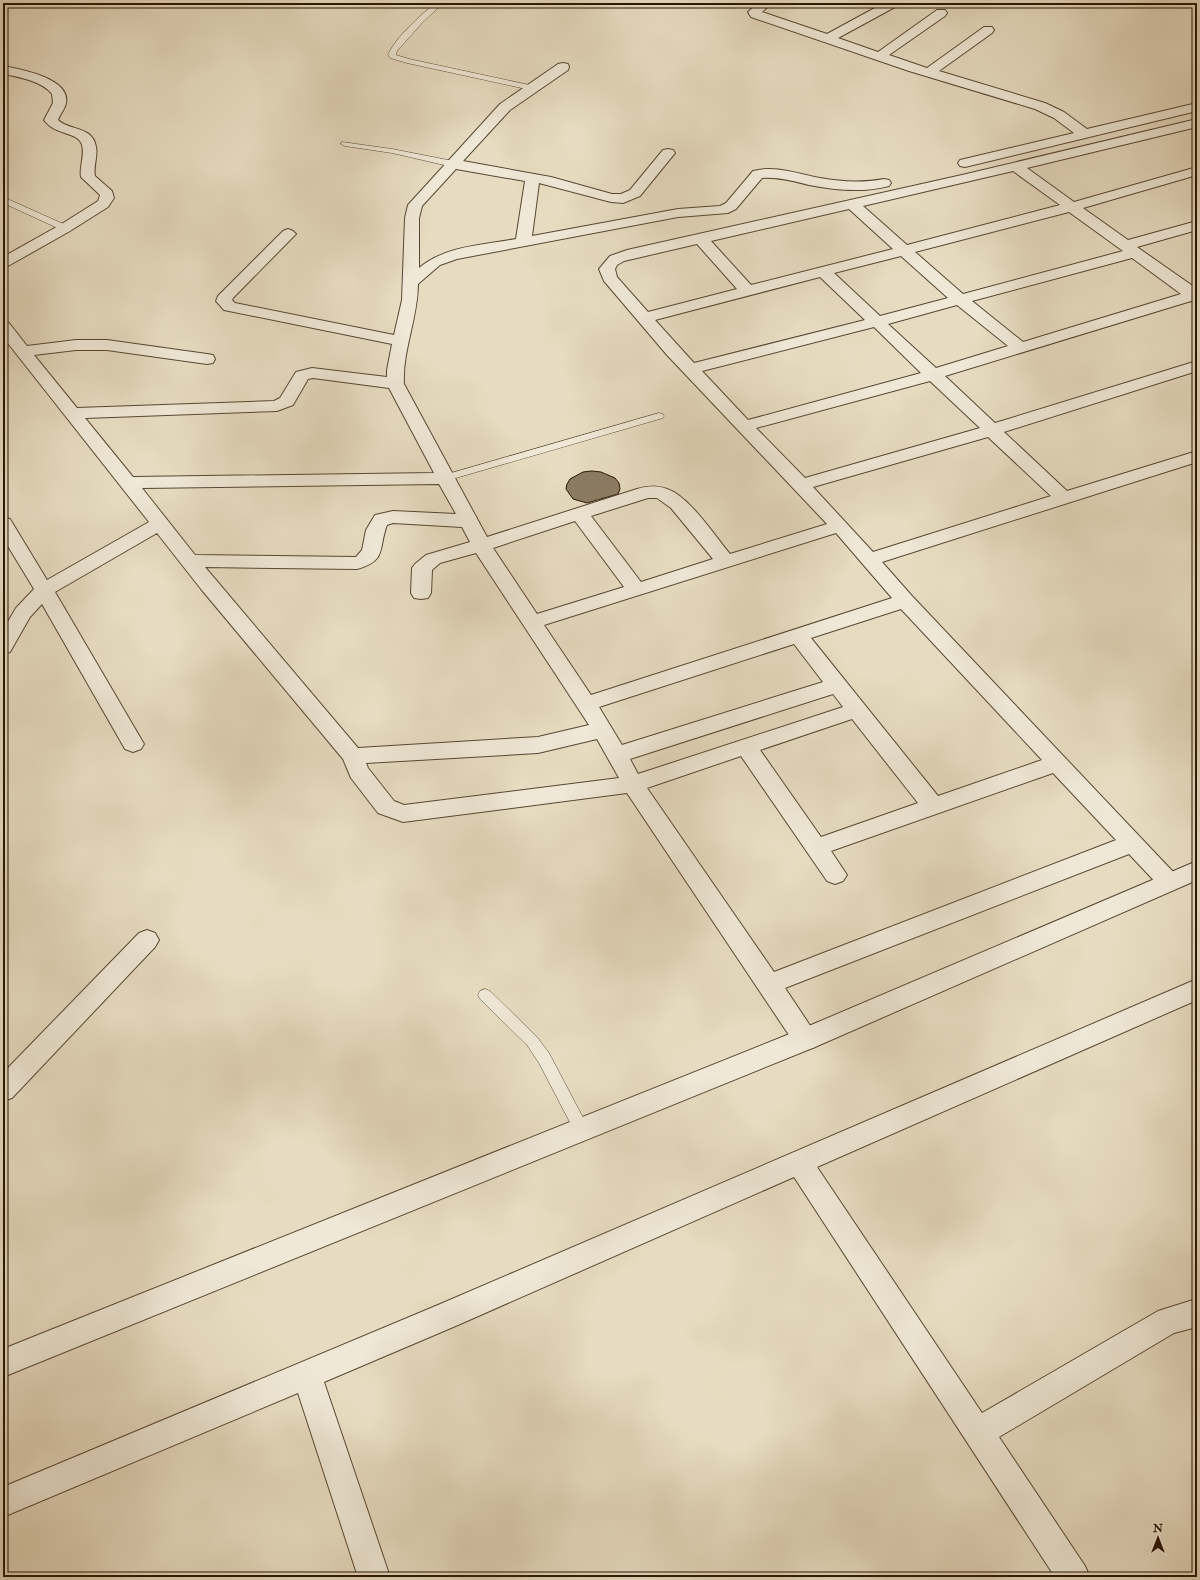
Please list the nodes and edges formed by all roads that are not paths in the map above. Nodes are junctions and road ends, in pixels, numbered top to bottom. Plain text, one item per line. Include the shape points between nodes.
1 (439, 3) edge
2 (766, 3) edge
3 (891, 4) edge
4 (942, 13) dead end
5 (988, 30) dead end
6 (828, 39) junction
7 (880, 56) junction
8 (563, 67) dead end
9 (3, 70) edge
10 (930, 72) junction
11 (531, 88) junction
12 (1197, 107) edge
13 (1197, 123) edge
14 (1085, 134) junction
15 (344, 144) dead end
16 (668, 152) dead end
17 (452, 164) junction
18 (955, 165) dead end
19 (1015, 166) junction
20 (1197, 171) edge
21 (533, 178) junction
22 (901, 179) dead end
23 (3, 200) edge
24 (852, 204) junction
25 (1071, 207) junction
26 (1197, 225) edge
27 (65, 228) junction
28 (288, 234) dead end
29 (700, 238) junction
30 (523, 242) junction
31 (1130, 249) junction
32 (904, 250) junction
33 (3, 263) edge
34 (823, 271) junction
35 (411, 282) junction
36 (748, 291) junction
37 (1196, 296) edge
38 (960, 299) junction
39 (644, 318) junction
40 (876, 322) junction
41 (3, 326) edge
42 (402, 341) junction
43 (1020, 348) junction
44 (23, 351) junction
45 (207, 359) dead end
46 (1197, 366) edge
47 (690, 369) junction
48 (932, 375) junction
49 (396, 384) junction
50 (72, 413) junction
51 (659, 416) dead end
52 (744, 426) junction
53 (992, 430) junction
54 (1197, 456) edge
55 (445, 478) junction
56 (128, 483) junction
57 (801, 485) junction
58 (1064, 498) junction
59 (579, 513) junction
60 (468, 521) junction
61 (3, 523) edge
62 (160, 523) junction
63 (840, 526) junction
64 (481, 545) junction
65 (869, 560) junction
66 (190, 561) junction
67 (726, 562) junction
68 (44, 590) junction
69 (637, 590) junction
70 (422, 593) dead end
71 (905, 602) junction
72 (533, 622) junction
73 (798, 636) junction
74 (3, 647) edge
75 (837, 685) junction
76 (586, 704) junction
77 (856, 710) junction
78 (603, 730) junction
79 (133, 744) dead end
80 (746, 747) junction
81 (616, 755) junction
82 (352, 756) junction
83 (1058, 763) junction
84 (633, 784) junction
85 (933, 806) junction
86 (1133, 843) junction
87 (816, 847) junction
88 (1197, 870) edge
89 (836, 875) dead end
90 (1169, 882) junction
91 (147, 940) dead end
92 (769, 984) junction
93 (1197, 989) edge
94 (484, 995) dead end
95 (806, 1039) junction
96 (3, 1090) edge
97 (581, 1129) junction
98 (799, 1162) junction
99 (1197, 1315) edge
100 (3, 1363) edge
101 (307, 1375) junction
102 (978, 1432) junction
103 (3, 1502) edge
104 (374, 1577) edge
105 (1074, 1577) edge

1 - 11 lane via 419,21 394,50 393,56
2 - 6 street via 756,9 755,14
3 - 6 street
4 - 7 street
5 - 10 street
6 - 7 street
7 - 10 street
8 - 11 street
9 - 27 street via 42,80 52,86 61,98 51,120 53,124 79,133 89,146 88,176 107,194 107,198 103,204
10 - 14 street via 1040,106 1059,115
11 - 17 street via 505,107
12 - 14 street
13 - 19 street
14 - 18 street
15 - 17 lane
16 - 21 street via 635,193 623,199
17 - 21 street
17 - 35 street via 416,205 412,218
19 - 24 street
19 - 25 street
20 - 25 street
21 - 30 street
22 - 30 street via 865,187 852,187 775,174 758,174 731,206 723,210 678,213
23 - 27 lane
24 - 29 street
24 - 32 street
25 - 31 street
25 - 32 street
26 - 31 street
27 - 33 street
28 - 42 street via 226,296 224,301 230,307
29 - 36 street
29 - 39 street via 617,258 609,263 607,269 610,278
30 - 35 street via 453,254 442,258
31 - 37 street
31 - 38 street
32 - 34 street
32 - 38 street
34 - 36 street
34 - 40 street
35 - 42 street
36 - 39 street
37 - 43 street
38 - 40 street
38 - 43 street
39 - 47 street
40 - 47 street
40 - 48 street
41 - 44 street
42 - 49 street via 395,370
43 - 48 street
44 - 45 street via 76,345 107,345
44 - 50 street
46 - 53 street
47 - 52 street
48 - 52 street
48 - 53 street
49 - 50 street via 312,373 302,376 287,401 277,406
49 - 55 street
50 - 56 street
51 - 55 lane
52 - 57 street
53 - 57 street
53 - 58 street
54 - 58 street
55 - 56 street
55 - 60 street
56 - 62 street
57 - 63 street
58 - 65 street
59 - 64 street
59 - 67 street via 643,493 662,493 675,501
59 - 69 street
60 - 64 street
60 - 66 street via 382,519 378,524 370,557 357,563
61 - 68 street
62 - 66 street
62 - 68 street
63 - 65 street
63 - 67 street
64 - 70 street via 426,563 422,568
64 - 72 street
65 - 71 street
66 - 82 street
67 - 69 street
68 - 74 street via 23,613
68 - 79 street
69 - 72 street
71 - 73 street
71 - 83 street
72 - 76 street
73 - 75 street
73 - 76 street
75 - 77 street
75 - 81 street
76 - 78 street
77 - 80 street
77 - 85 street
78 - 81 street
78 - 82 street via 538,745
80 - 84 street
80 - 87 street
81 - 84 street
82 - 84 street via 359,772 386,807 403,814
83 - 85 street
83 - 86 street
84 - 92 street
85 - 87 street
86 - 90 street
86 - 92 street
87 - 89 street
88 - 90 street
90 - 95 street
91 - 96 street
92 - 95 street
93 - 98 street
94 - 97 lane via 532,1041 544,1058
95 - 97 street
97 - 100 street
98 - 101 street
98 - 102 street
99 - 102 street via 1168,1321
101 - 103 street
101 - 104 street
102 - 105 street

